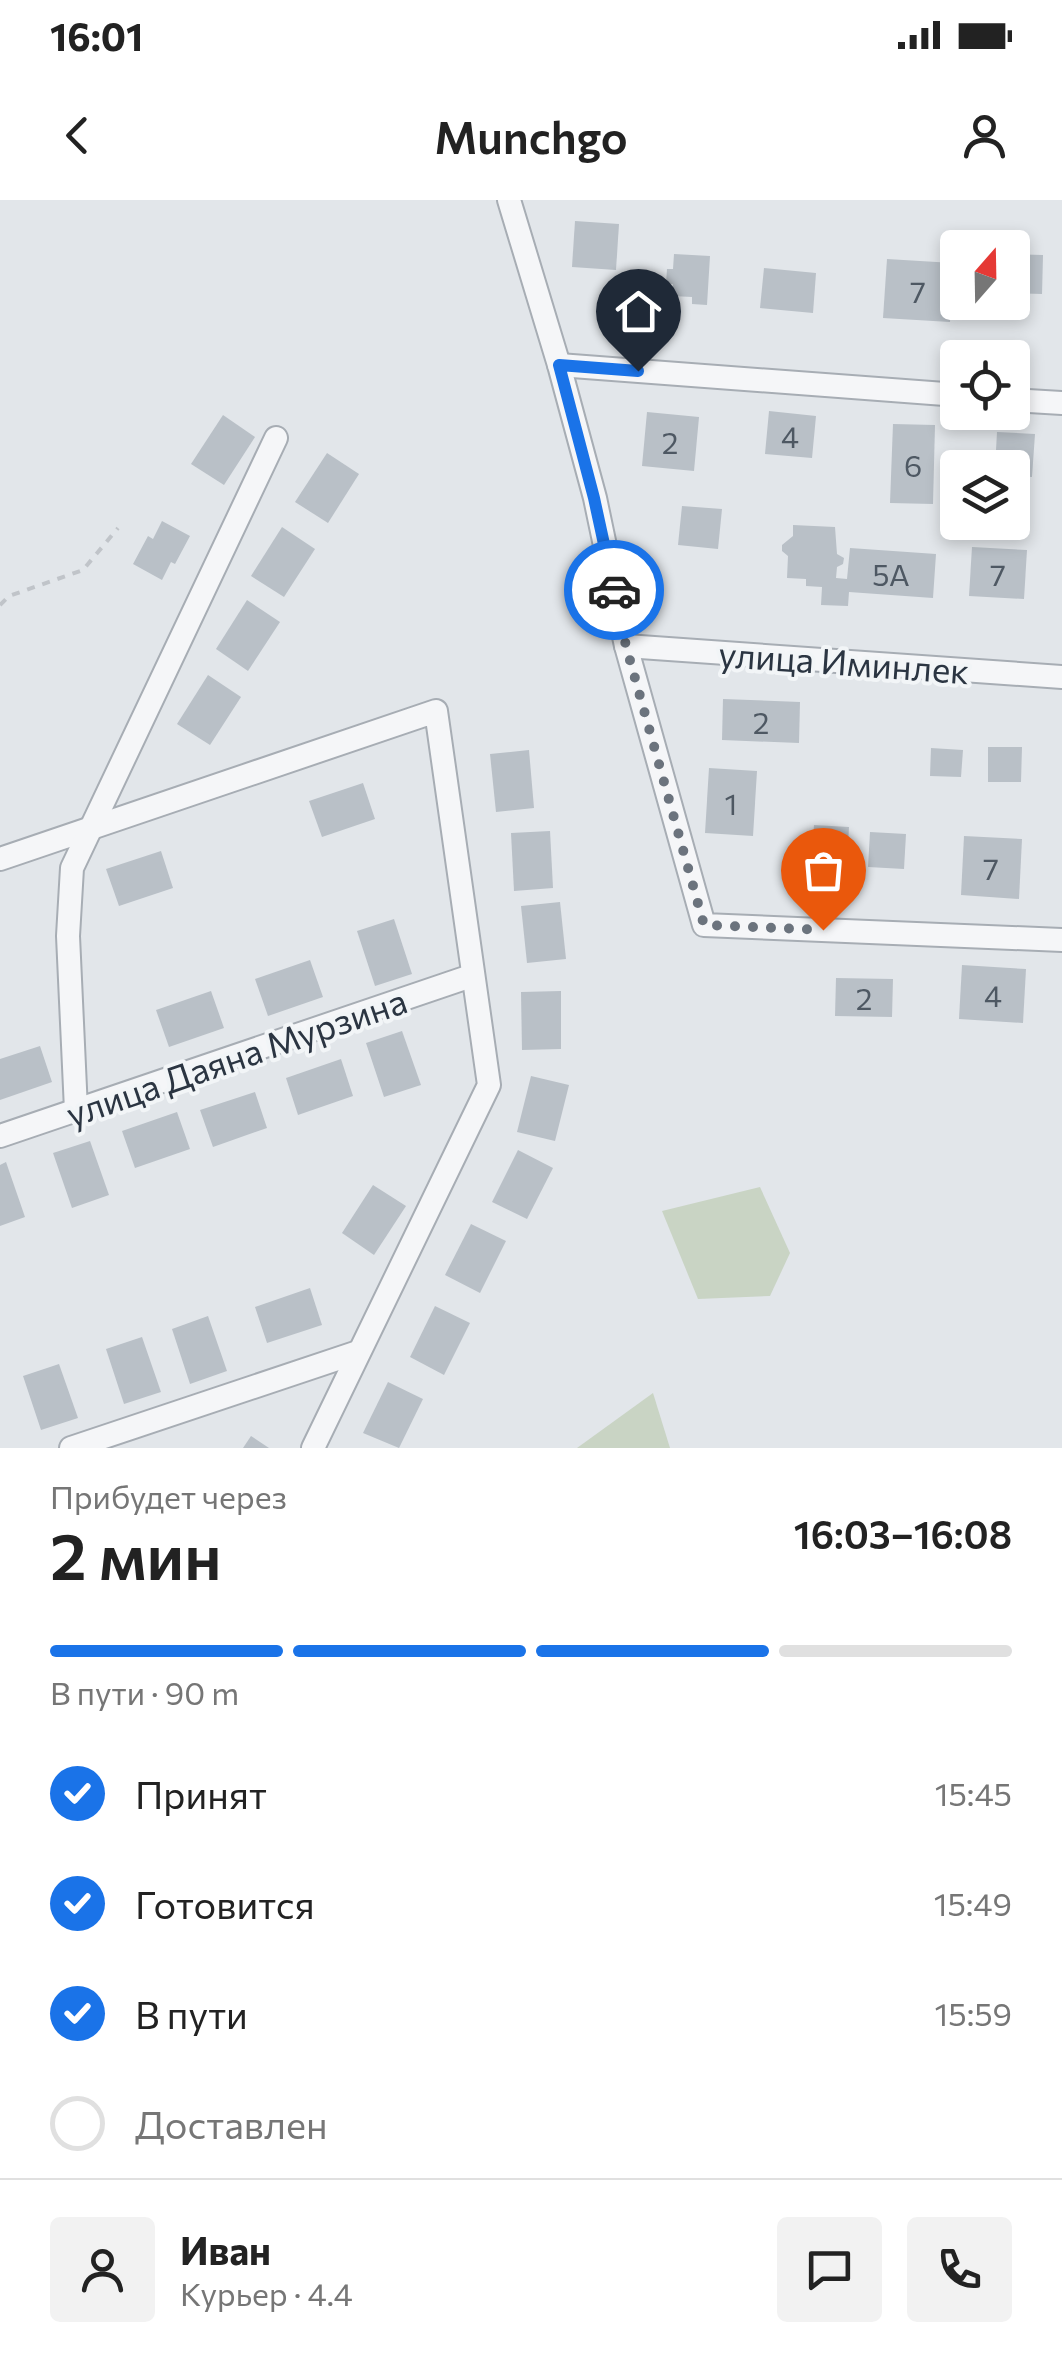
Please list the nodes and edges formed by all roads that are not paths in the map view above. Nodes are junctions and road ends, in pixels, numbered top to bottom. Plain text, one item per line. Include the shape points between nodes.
1 (509, 200) edge
2 (559, 365) junction
3 (940, 394) edge
4 (1030, 401) edge
5 (1062, 404) edge
6 (276, 438) dead end
7 (626, 646) junction
8 (1062, 677) edge
9 (92, 828) junction
10 (0, 859) edge
11 (1062, 940) edge
12 (471, 976) junction
13 (76, 1110) junction
14 (0, 1136) edge
15 (358, 1352) junction
16 (70, 1448) edge
17 (312, 1448) edge

1 - 2 street
2 - 3 street
2 - 7 street
4 - 5 street
6 - 9 street
7 - 8 street, улица Иминлек
7 - 11 street via 704,925
9 - 10 street
9 - 12 street via 436,711
9 - 13 street via 72,868 68,936
12 - 13 street, улица Даяна Мурзина
12 - 15 street via 489,1085
13 - 14 street, улица Даяна Мурзина
15 - 16 street
15 - 17 street

